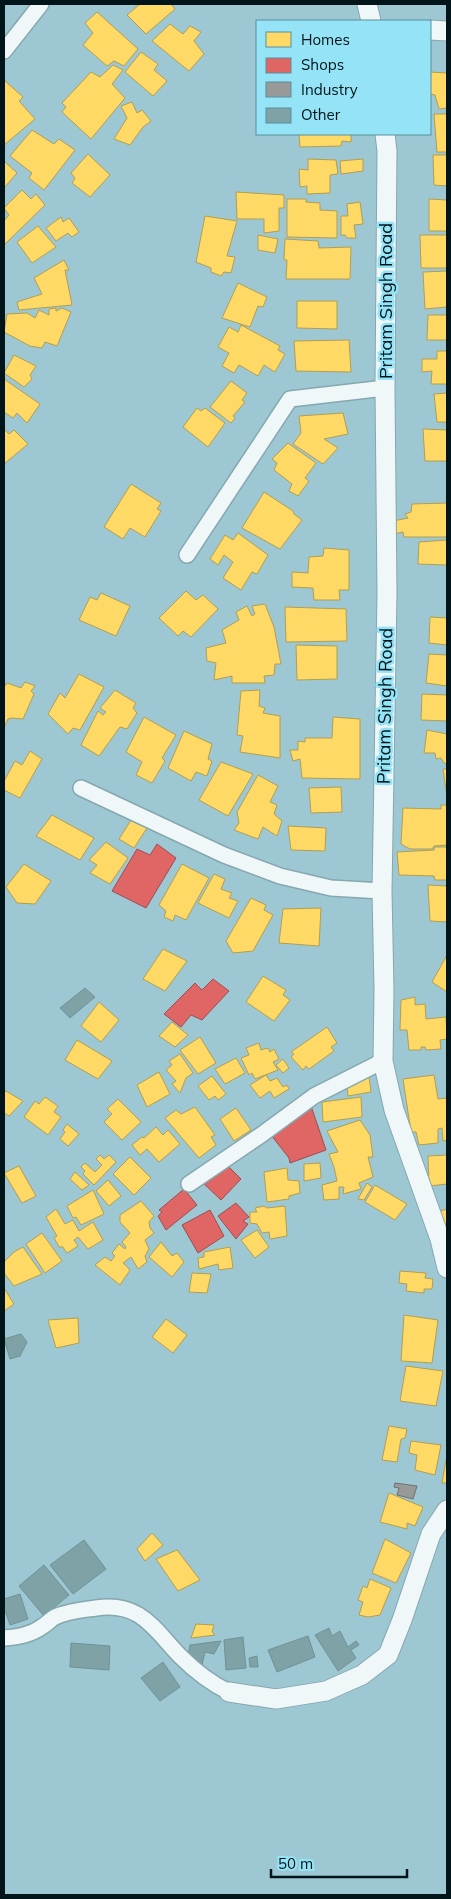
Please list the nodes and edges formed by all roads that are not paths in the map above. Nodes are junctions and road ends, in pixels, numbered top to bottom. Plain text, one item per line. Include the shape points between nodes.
1 (41, 4) edge
2 (367, 4) edge
3 (371, 20) edge
4 (431, 30) edge
5 (447, 31) edge
6 (4, 51) edge
7 (385, 135) edge
8 (385, 388) junction
9 (187, 555) dead end
10 (81, 788) dead end
11 (382, 891) junction
12 (383, 1060) junction
13 (189, 1184) dead end
14 (447, 1268) edge
15 (447, 1510) edge
16 (4, 1638) edge
17 (229, 1692) joint

1 - 6 street
2 - 3 street
4 - 5 street
7 - 8 street, Pritam Singh Road
8 - 9 street via 290,399
8 - 11 street, Pritam Singh Road via 387,593
10 - 11 street via 224,854 280,876 331,888
11 - 12 street, Pritam Singh Road
12 - 13 street via 314,1096
12 - 14 street, Pritam Singh Road via 394,1110 440,1238
15 - 17 street via 428,1540 388,1655 362,1675 326,1691 276,1699
16 - 17 street via 33,1632 53,1618 71,1612 99,1607 123,1609 149,1622 210,1683

